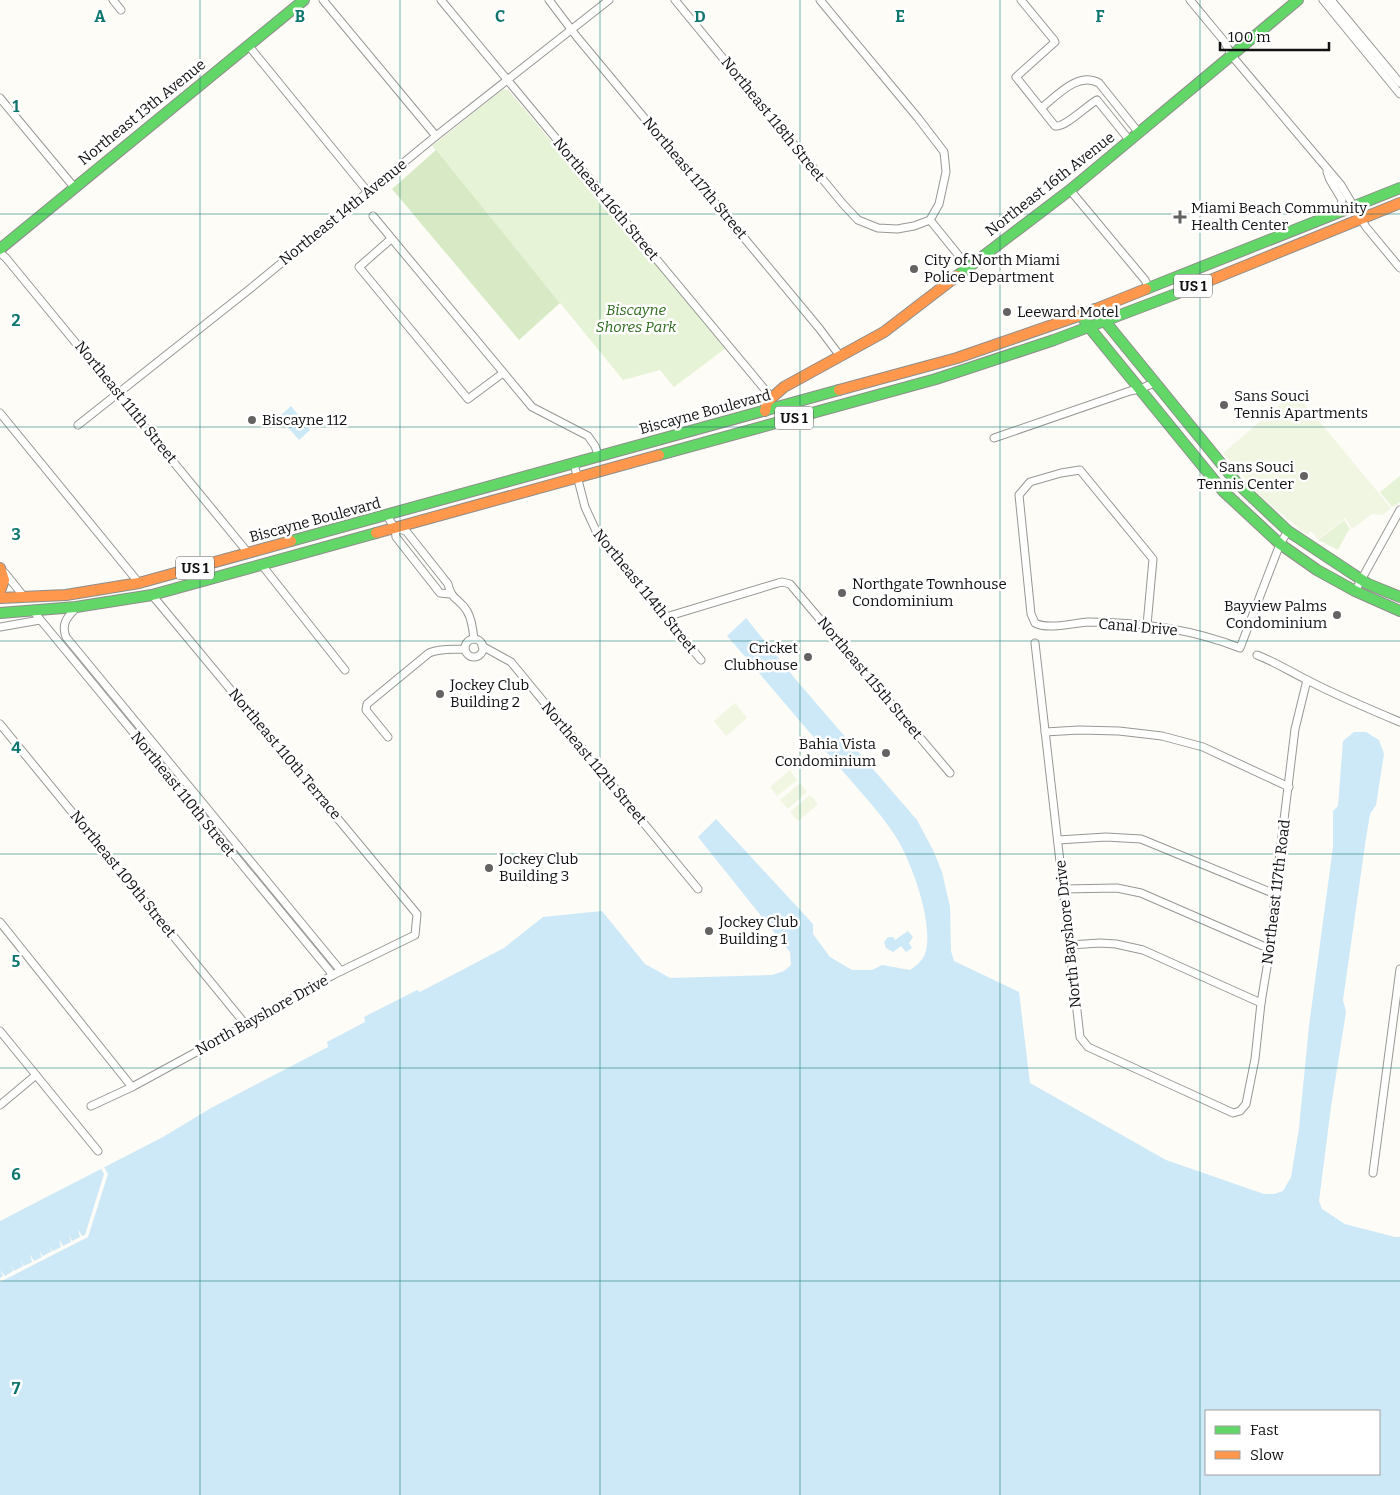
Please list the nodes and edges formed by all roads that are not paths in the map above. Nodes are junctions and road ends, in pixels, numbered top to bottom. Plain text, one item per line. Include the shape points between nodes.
1 (113, 0) edge
2 (304, 0) edge
3 (323, 0) edge
4 (441, 0) edge
5 (549, 0) edge
6 (609, 0) edge
7 (675, 0) edge
8 (820, 0) edge
9 (1021, 0) edge
10 (1190, 0) edge
11 (1298, 0) edge
12 (1322, 0) edge
13 (1331, 0) edge
14 (121, 10) dead end
15 (572, 30) junction
16 (248, 45) junction
17 (1232, 56) junction
18 (1387, 72) junction
19 (508, 80) junction
20 (1400, 83) edge
21 (1400, 94) edge
22 (0, 98) edge
23 (1112, 100) junction
24 (1103, 107) junction
25 (1041, 108) junction
26 (1140, 133) junction
27 (436, 136) junction
28 (1130, 141) junction
29 (1327, 169) junction
30 (74, 187) junction
31 (1400, 188) edge
32 (1070, 190) junction
33 (368, 192) junction
34 (1400, 203) edge
35 (1354, 207) junction
36 (1336, 214) junction
37 (373, 216) dead end
38 (1360, 219) junction
39 (930, 220) junction
40 (391, 239) junction
41 (1243, 250) junction
42 (0, 251) edge
43 (968, 267) junction
44 (1400, 268) edge
45 (1220, 275) junction
46 (1148, 288) junction
47 (1095, 309) junction
48 (1081, 315) junction
49 (1104, 321) junction
50 (1089, 327) junction
51 (840, 356) junction
52 (503, 373) junction
53 (1154, 383) junction
54 (1140, 389) junction
55 (118, 392) junction
56 (771, 397) junction
57 (765, 411) junction
58 (0, 413) edge
59 (78, 425) dead end
60 (752, 430) junction
61 (994, 438) dead end
62 (599, 457) junction
63 (574, 464) junction
64 (577, 478) junction
65 (1400, 510) edge
66 (386, 516) junction
67 (395, 528) junction
68 (1288, 531) junction
69 (1280, 544) junction
70 (249, 554) junction
71 (261, 564) junction
72 (0, 568) edge
73 (437, 570) junction
74 (428, 577) junction
75 (1361, 580) junction
76 (139, 583) junction
77 (0, 591) edge
78 (1355, 591) junction
79 (152, 594) junction
80 (450, 594) junction
81 (1400, 597) edge
82 (0, 598) edge
83 (25, 598) junction
84 (76, 608) junction
85 (1400, 610) edge
86 (0, 612) edge
87 (37, 616) junction
88 (666, 617) junction
89 (1147, 625) junction
90 (0, 627) edge
91 (474, 639) junction
92 (1035, 642) dead end
93 (482, 646) junction
94 (466, 649) junction
95 (1257, 655) dead end
96 (701, 660) dead end
97 (345, 670) dead end
98 (1307, 680) junction
99 (1400, 722) edge
100 (0, 724) edge
101 (1045, 732) junction
102 (388, 737) dead end
103 (950, 773) dead end
104 (1288, 787) junction
105 (1058, 840) junction
106 (698, 889) dead end
107 (1063, 889) junction
108 (1275, 894) junction
109 (418, 914) joint
110 (0, 922) edge
111 (1070, 945) junction
112 (1270, 949) junction
113 (1400, 968) edge
114 (341, 971) junction
115 (333, 975) junction
116 (1261, 1003) junction
117 (246, 1025) junction
118 (0, 1031) edge
119 (36, 1074) junction
120 (132, 1086) junction
121 (1246, 1104) joint
122 (0, 1105) edge
123 (92, 1106) dead end
124 (98, 1151) dead end
125 (1373, 1173) dead end

1 - 14 street
2 - 16 main road, Northeast 13th Avenue
3 - 27 street
4 - 19 street, Northeast 116th Street
5 - 15 street, Northeast 117th Street
6 - 15 street, Northeast 14th Avenue
7 - 39 street, Northeast 118th Street via 858,220 878,228 897,229
8 - 39 street via 944,152 946,172 939,204
9 - 25 street via 1055,42 1016,77
10 - 17 street via 1224,41
11 - 17 main road, Northeast 16th Avenue
12 - 18 street
13 - 18 street
15 - 19 street, Northeast 14th Avenue
15 - 51 street, Northeast 117th Street
16 - 30 main road, Northeast 13th Avenue
16 - 33 street
17 - 26 main road, Northeast 16th Avenue
17 - 29 street
18 - 20 street
18 - 21 street
19 - 27 street, Northeast 14th Avenue
19 - 56 street, Northeast 116th Street
22 - 30 street
23 - 24 street
23 - 25 street via 1099,83 1083,79 1077,80
23 - 26 street
24 - 25 street via 1097,100 1059,127 1054,126
24 - 28 street
26 - 28 main road, Northeast 16th Avenue
27 - 33 street, Northeast 14th Avenue
28 - 32 main road, Northeast 16th Avenue
29 - 35 street
29 - 36 street via 1342,200
30 - 42 main road, Northeast 13th Avenue
31 - 35 main road, Biscayne Boulevard / US 1
32 - 43 main road, Northeast 16th Avenue
32 - 46 street via 1145,280
33 - 55 street, Northeast 14th Avenue
34 - 38 main road, Biscayne Boulevard / US 1
35 - 36 main road, Biscayne Boulevard / US 1
35 - 38 street
36 - 41 main road, Biscayne Boulevard / US 1
37 - 40 street
38 - 44 street
38 - 45 main road, Biscayne Boulevard / US 1
39 - 43 street
40 - 52 street
40 - 52 street via 359,267 468,399
41 - 45 main road
41 - 46 main road, Biscayne Boulevard / US 1
42 - 55 street, Northeast 111th Street
43 - 51 main road, Northeast 16th Avenue via 884,332
45 - 49 main road, Biscayne Boulevard / US 1
46 - 47 main road, Biscayne Boulevard / US 1
47 - 48 main road, Biscayne Boulevard / US 1
47 - 49 main road
48 - 50 main road
48 - 57 main road, Biscayne Boulevard / US 1 via 957,358
49 - 50 main road, Biscayne Boulevard / US 1
49 - 53 main road
50 - 54 main road
50 - 60 main road, Biscayne Boulevard / US 1 via 936,379
51 - 56 main road, Northeast 16th Avenue
52 - 62 street via 532,407 588,436
53 - 54 street
53 - 68 main road via 1237,483
54 - 61 street
54 - 69 main road via 1224,490
55 - 59 street, Northeast 14th Avenue
55 - 70 street, Northeast 111th Street
56 - 57 main road
57 - 60 main road via 762,420
57 - 62 main road, Biscayne Boulevard / US 1
58 - 76 street
60 - 64 main road, Biscayne Boulevard / US 1
62 - 63 main road, Biscayne Boulevard / US 1
63 - 64 street, Northeast 114th Street
63 - 66 main road, Biscayne Boulevard / US 1
64 - 67 main road, Biscayne Boulevard / US 1
64 - 88 street, Northeast 114th Street via 597,534
65 - 75 street
66 - 67 street
66 - 70 main road, Biscayne Boulevard / US 1
67 - 71 main road, Biscayne Boulevard / US 1
67 - 73 street via 406,531
67 - 74 street via 396,537
68 - 69 street
68 - 75 main road
69 - 78 main road
69 - 89 street, Canal Drive via 1240,648 1216,638
70 - 76 main road, Biscayne Boulevard / US 1
71 - 79 main road, Biscayne Boulevard / US 1
71 - 97 street
72 - 77 main road via 4,577
72 - 83 street
73 - 74 street
73 - 80 street via 448,584
74 - 80 street via 440,593
75 - 78 street
75 - 81 main road
76 - 83 main road, Biscayne Boulevard / US 1 via 81,594
78 - 85 main road
79 - 84 main road, Biscayne Boulevard / US 1
79 - 109 street, Northeast 110th Terrace
80 - 91 street via 467,610
82 - 83 main road, Biscayne Boulevard / US 1
84 - 87 main road, Biscayne Boulevard / US 1
84 - 114 street, Northeast 110th Street via 64,624 66,637
86 - 87 main road, Biscayne Boulevard / US 1
87 - 90 street
87 - 115 street, Northeast 110th Street
88 - 96 street, Northeast 114th Street
88 - 103 street, Northeast 115th Street via 778,583 790,584
89 - 89 street, Canal Drive via 1153,559 1080,470 1030,482 1019,495 1031,614 1035,623 1042,626 1088,622
91 - 93 street
91 - 94 street via 469,641
92 - 101 street, North Bayshore Drive
93 - 94 street via 476,656 468,654
93 - 106 street, Northeast 112th Street via 511,662
94 - 102 street via 439,649 429,653 367,704 366,710
95 - 98 street
98 - 99 street
98 - 104 street, Northeast 117th Road
100 - 117 street, Northeast 109th Street
101 - 104 street via 1119,731 1162,736 1203,747
101 - 105 street, North Bayshore Drive
104 - 108 street, Northeast 117th Road
105 - 107 street, North Bayshore Drive
105 - 108 street via 1141,839
107 - 111 street, North Bayshore Drive
107 - 112 street via 1116,888 1141,893
108 - 112 street, Northeast 117th Road
109 - 114 street, North Bayshore Drive via 415,935
110 - 120 street
111 - 116 street via 1116,944 1143,950
111 - 121 street, North Bayshore Drive via 1080,1036 1088,1048 1232,1113 1240,1111
112 - 116 street, Northeast 117th Road
113 - 125 street
114 - 115 street, North Bayshore Drive
115 - 117 street, North Bayshore Drive
116 - 121 street, Northeast 117th Road
117 - 120 street, North Bayshore Drive
118 - 119 street
119 - 122 street
119 - 124 street
120 - 123 street, North Bayshore Drive

